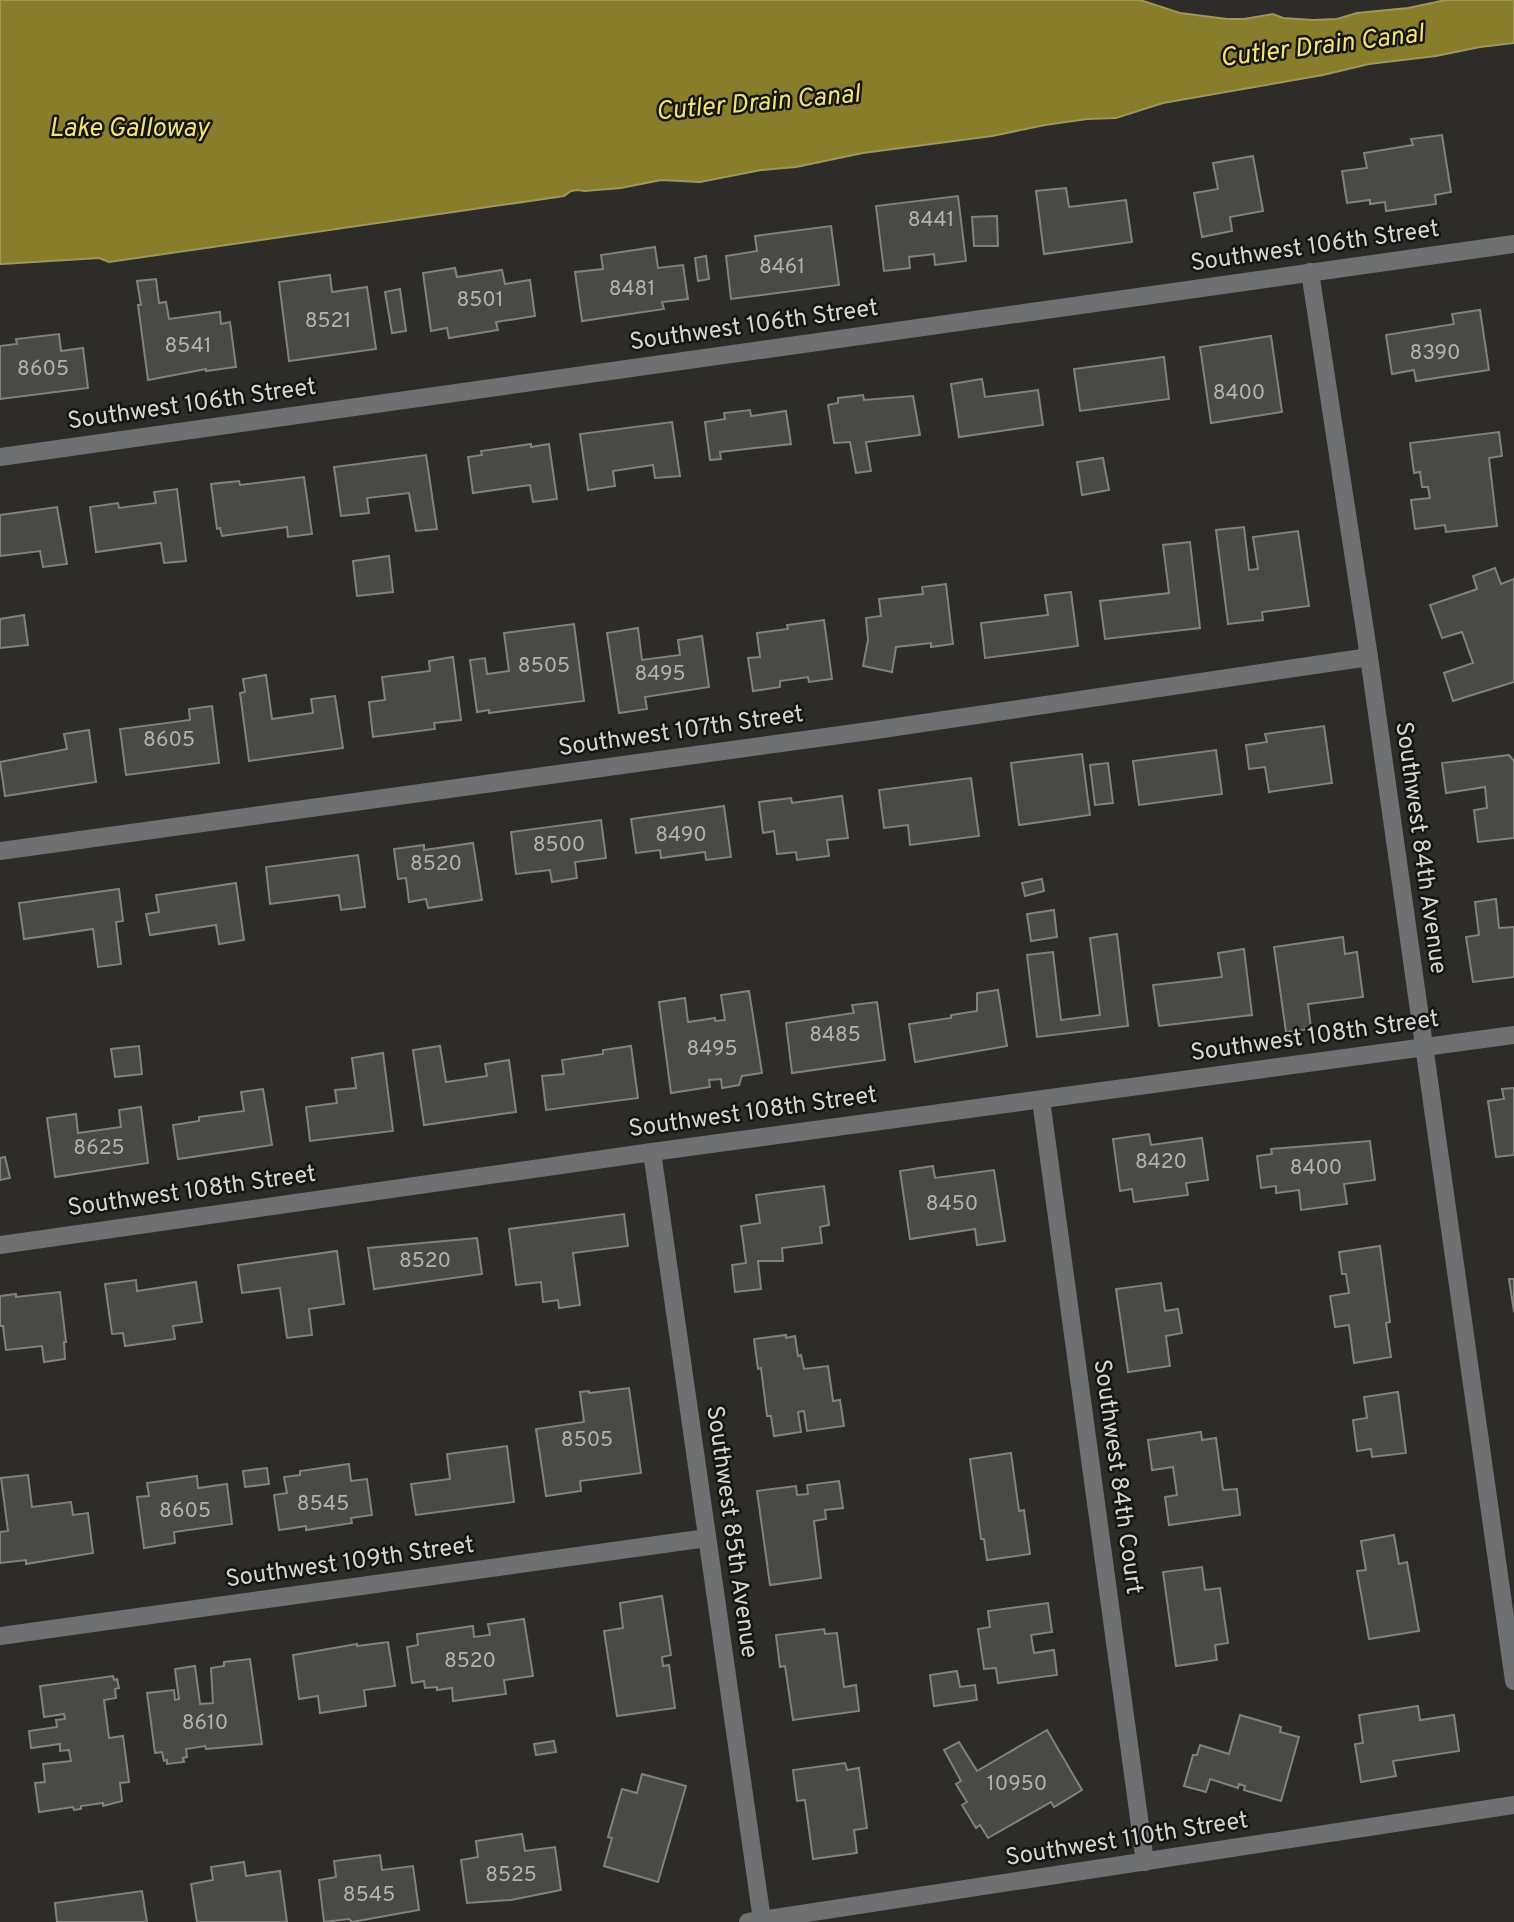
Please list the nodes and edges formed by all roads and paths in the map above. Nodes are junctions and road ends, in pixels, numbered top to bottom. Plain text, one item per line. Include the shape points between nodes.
1 (1514, 244) edge
2 (1310, 272) junction
3 (0, 457) edge
4 (1369, 657) junction
5 (0, 851) edge
6 (1514, 1035) edge
7 (1423, 1047) junction
8 (1041, 1100) junction
9 (652, 1152) junction
10 (0, 1245) edge
11 (707, 1538) junction
12 (0, 1636) edge
13 (1514, 1681) edge
14 (1514, 1805) edge
15 (1145, 1861) junction
16 (755, 1921) edge

1 - 2 street, Southwest 106th Street
2 - 3 street, Southwest 106th Street
2 - 4 street, Southwest 84th Avenue
4 - 5 street, Southwest 107th Street
4 - 7 street, Southwest 84th Avenue
6 - 7 street, Southwest 108th Street
7 - 8 street, Southwest 108th Street
7 - 13 street, Southwest 84th Avenue
8 - 9 street, Southwest 108th Street
8 - 15 street, Southwest 84th Court
9 - 10 street, Southwest 108th Street
9 - 11 street, Southwest 85th Avenue
11 - 12 street, Southwest 109th Street
11 - 16 street, Southwest 85th Avenue
14 - 15 street, Southwest 110th Street
15 - 16 street, Southwest 110th Street

